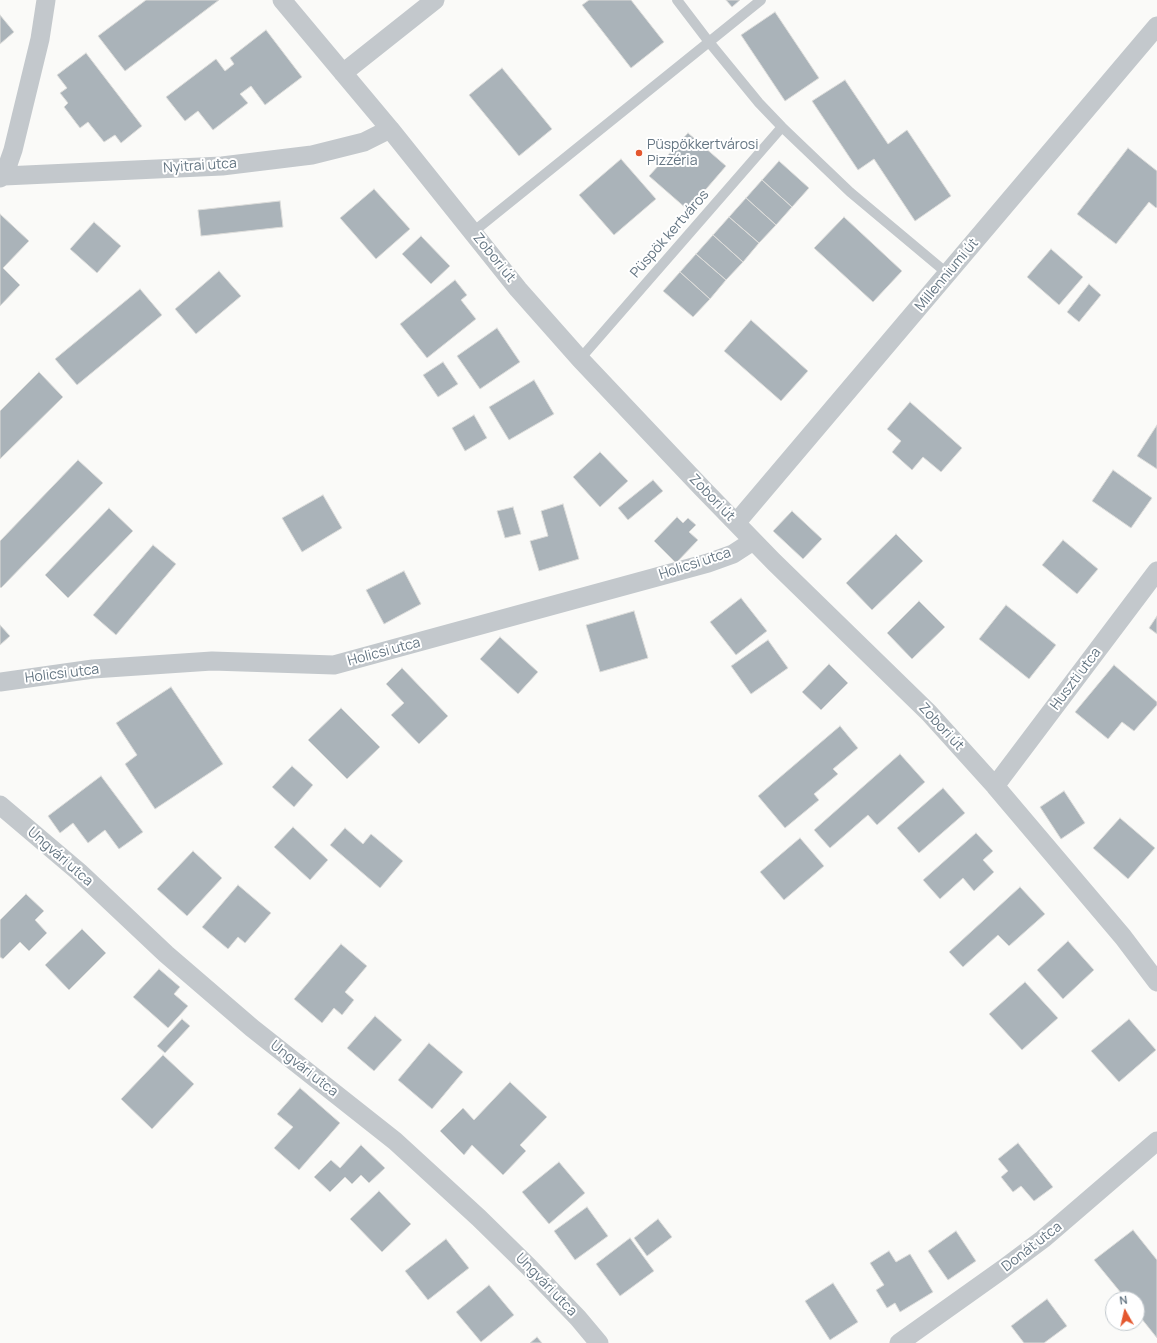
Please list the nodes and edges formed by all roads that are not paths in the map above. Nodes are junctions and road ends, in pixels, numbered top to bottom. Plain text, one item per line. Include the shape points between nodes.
1 (46, 0) edge
2 (282, 0) edge
3 (435, 0) edge
4 (677, 0) edge
5 (761, 0) edge
6 (1157, 26) edge
7 (709, 42) junction
8 (343, 73) junction
9 (782, 127) junction
10 (390, 129) junction
11 (2, 177) edge
12 (473, 232) junction
13 (948, 274) junction
14 (580, 358) junction
15 (736, 524) junction
16 (753, 541) junction
17 (1157, 571) edge
18 (0, 682) edge
19 (995, 786) junction
20 (0, 805) edge
21 (1157, 982) edge
22 (1157, 1141) edge
23 (599, 1343) edge
24 (899, 1343) edge

1 - 11 street, Nyitrai utca via 40,39 13,150
2 - 8 street, Zobori út
3 - 8 street
4 - 7 lane
5 - 7 lane
6 - 13 street, Millenniumi út
7 - 9 lane
7 - 12 lane
8 - 10 street, Zobori út
9 - 13 lane via 850,192
9 - 14 lane, Püspök kertváros
10 - 11 street, Nyitrai utca via 364,142 312,155 222,166
10 - 12 street, Zobori út
12 - 14 street, Zobori út via 518,289
13 - 15 street, Millenniumi út
14 - 15 street, Zobori út
15 - 16 street, Zobori út
16 - 18 street, Holicsi utca via 733,554 708,563 334,665 212,661 93,669
16 - 19 street, Zobori út via 929,713
17 - 19 street, Huszti utca
19 - 21 street, Zobori út via 1123,937
20 - 23 street, Ungvári utca via 79,872 166,954 252,1028 395,1141 518,1256
22 - 24 street, Donát utca via 1044,1239

